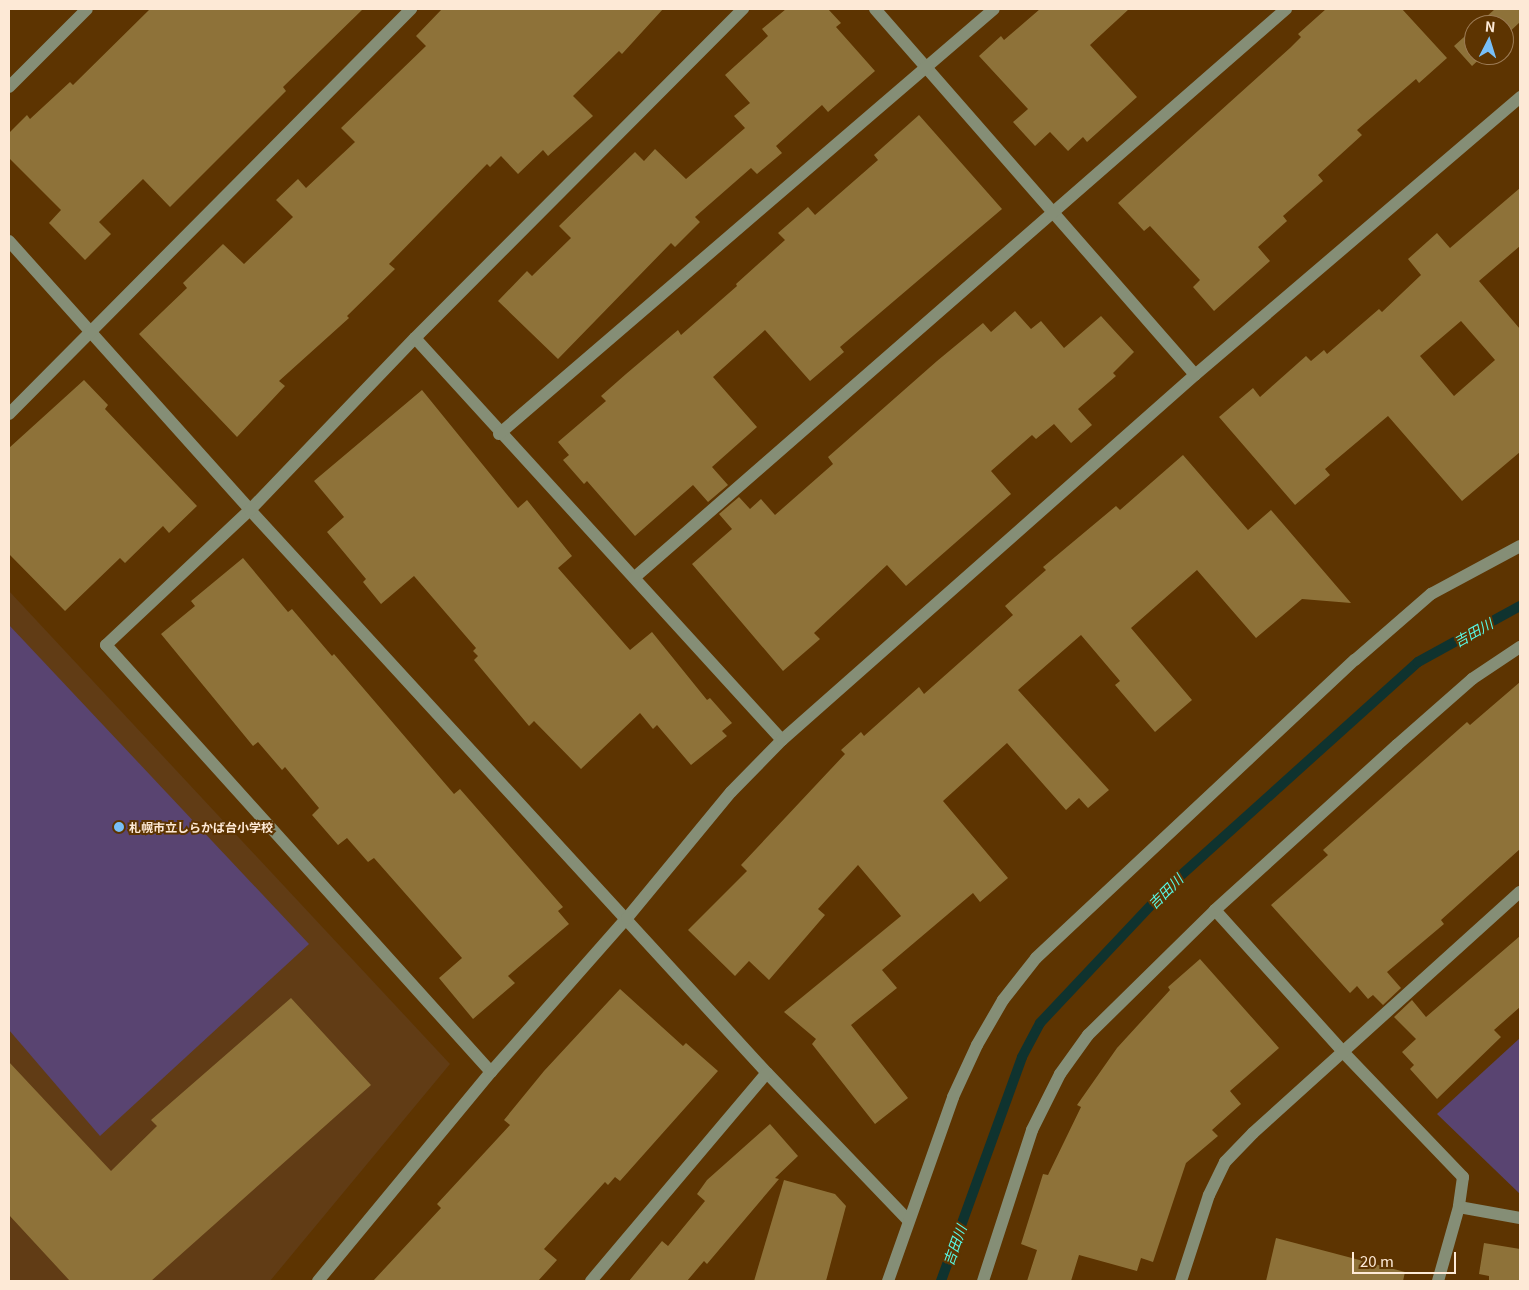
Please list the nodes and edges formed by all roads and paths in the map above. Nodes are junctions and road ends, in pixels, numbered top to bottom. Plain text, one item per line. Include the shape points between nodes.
1 (87, 9) edge
2 (411, 9) edge
3 (743, 9) edge
4 (875, 9) edge
5 (994, 9) edge
6 (1286, 9) edge
7 (927, 66) junction
8 (9, 87) edge
9 (1520, 97) edge
10 (1054, 213) junction
11 (9, 241) edge
12 (92, 331) junction
13 (415, 338) junction
14 (1196, 375) junction
15 (9, 414) edge
16 (499, 434) junction
17 (250, 510) junction
18 (1520, 546) edge
19 (635, 578) junction
20 (1520, 647) edge
21 (782, 740) junction
22 (1520, 892) edge
23 (1215, 910) junction
24 (627, 918) junction
25 (1344, 1053) junction
26 (491, 1072) junction
27 (767, 1073) junction
28 (1459, 1207) junction
29 (1520, 1218) edge
30 (908, 1220) junction
31 (318, 1281) edge
32 (591, 1281) edge
33 (888, 1281) edge
34 (983, 1281) edge
35 (1181, 1281) edge
36 (1438, 1281) edge

1 - 8 street
2 - 12 street
3 - 13 street
4 - 7 street
5 - 7 street
6 - 10 street
7 - 10 street
7 - 16 street
9 - 14 street
10 - 14 street
10 - 19 street
11 - 12 street
12 - 15 street
12 - 17 street
13 - 16 street
13 - 17 street
14 - 21 street
16 - 19 street
17 - 24 street
17 - 26 street via 106,645
18 - 30 street via 1431,594 1355,660 1036,958 1003,1000 977,1045 953,1097
19 - 21 street
20 - 23 street via 1472,679
21 - 24 street via 731,792
22 - 25 street
23 - 25 street
23 - 34 street via 1122,999 1088,1035 1060,1074 1032,1130
24 - 26 street
24 - 27 street
25 - 28 street via 1463,1177
25 - 35 street via 1224,1162 1209,1195
26 - 31 street
27 - 30 street
27 - 32 street
28 - 29 street
28 - 36 street
30 - 33 street

